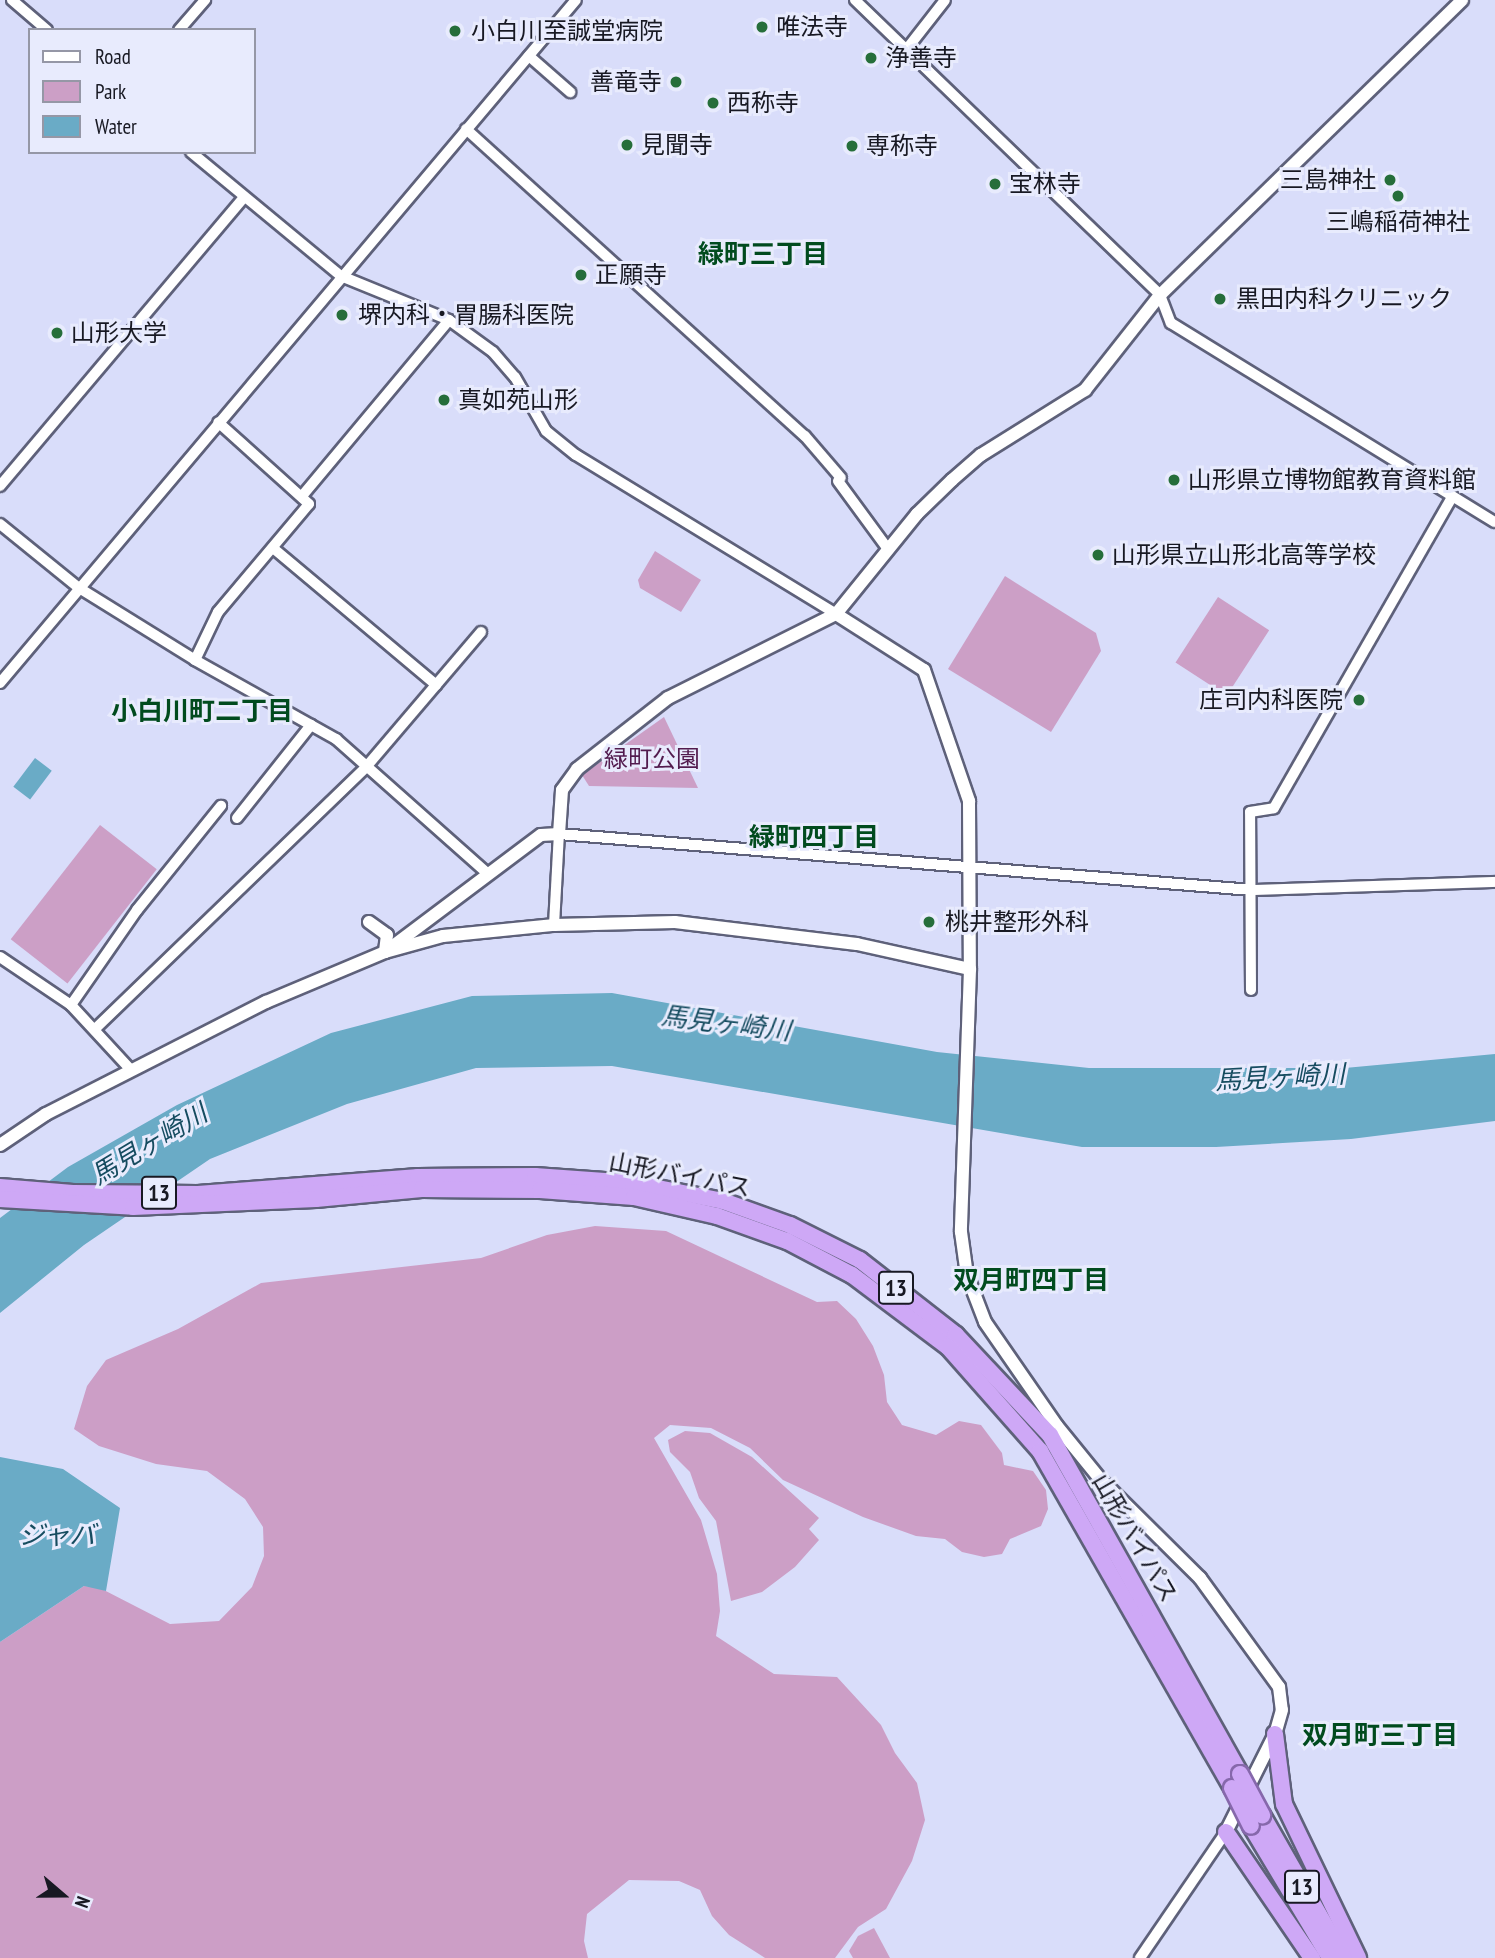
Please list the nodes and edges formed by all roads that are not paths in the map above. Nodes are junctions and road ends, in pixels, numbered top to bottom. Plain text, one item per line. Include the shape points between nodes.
1 (12, 0) edge
2 (205, 0) edge
3 (576, 0) edge
4 (855, 0) edge
5 (945, 0) edge
6 (1462, 0) edge
7 (45, 28) edge
8 (181, 28) edge
9 (906, 50) junction
10 (528, 56) junction
11 (570, 92) dead end
12 (466, 129) junction
13 (193, 154) edge
14 (244, 197) junction
15 (341, 276) junction
16 (1160, 295) junction
17 (449, 320) junction
18 (218, 422) junction
19 (0, 486) edge
20 (302, 496) junction
21 (1452, 497) junction
22 (1495, 523) edge
23 (0, 524) edge
24 (273, 548) junction
25 (888, 549) junction
26 (79, 588) junction
27 (836, 614) junction
28 (481, 632) dead end
29 (194, 660) junction
30 (0, 683) edge
31 (436, 685) junction
32 (311, 724) junction
33 (367, 766) junction
34 (221, 806) dead end
35 (236, 818) dead end
36 (559, 834) junction
37 (971, 871) junction
38 (487, 873) junction
39 (1495, 882) edge
40 (1252, 890) junction
41 (444, 908) junction
42 (369, 922) dead end
43 (554, 925) junction
44 (443, 936) junction
45 (385, 952) junction
46 (0, 957) edge
47 (970, 969) junction
48 (1251, 989) dead end
49 (71, 1005) junction
50 (96, 1028) junction
51 (131, 1070) junction
52 (0, 1145) edge
53 (0, 1187) edge
54 (317, 1192) junction
55 (0, 1199) edge
56 (1276, 1734) junction
57 (1257, 1821) junction
58 (1226, 1832) junction
59 (1140, 1958) edge
60 (1312, 1958) edge
61 (1330, 1958) edge
62 (1344, 1958) edge
63 (1358, 1958) edge

1 - 7 street
2 - 8 street
3 - 10 street
4 - 9 street
5 - 9 street
6 - 16 street
9 - 16 street
10 - 11 street
10 - 12 street
12 - 15 street
12 - 25 street via 805,436
13 - 14 street
14 - 15 street
14 - 19 street
15 - 17 street
15 - 18 street
16 - 21 street via 1171,323
16 - 25 street via 1085,390 981,455 917,514
17 - 20 street
17 - 27 street via 492,352 515,377 545,431 576,455
18 - 20 street
18 - 26 street
20 - 24 street via 309,504
21 - 22 street
21 - 40 street via 1275,808 1250,812
23 - 26 street
24 - 29 street via 218,612
24 - 31 street
25 - 27 street
26 - 29 street
26 - 30 street
27 - 36 street via 668,698 586,762 562,790
27 - 37 street via 924,670 932,683 969,801
28 - 31 street
29 - 32 street
31 - 33 street
32 - 33 street
32 - 35 street
33 - 38 street
33 - 50 street
34 - 49 street via 137,911
36 - 37 street
36 - 38 street via 541,835
36 - 43 street
37 - 40 street
37 - 47 street
38 - 41 street
39 - 40 street
40 - 48 street
41 - 44 street via 438,923
41 - 45 street
42 - 45 street via 387,936
43 - 44 street
43 - 47 street via 675,922 857,944
44 - 45 street
45 - 51 street via 266,1002
46 - 49 street
47 - 56 street via 961,1192 967,1275 985,1322 1100,1479 1200,1578 1258,1653 1279,1687 1283,1710
49 - 50 street
50 - 51 street
51 - 52 street via 46,1114
53 - 54 highway, 山形バイパス / 13 via 73,1193
54 - 55 highway, 山形バイパス / 13 via 133,1207
54 - 57 highway, 山形バイパス / 13, bridge via 540,1190 634,1197 718,1216 787,1241 852,1275 947,1348 1040,1451
56 - 58 street
56 - 63 highway via 1284,1804
57 - 61 highway, 山形バイパス / 13
57 - 62 highway, 山形バイパス / 13
58 - 59 street
58 - 60 highway

